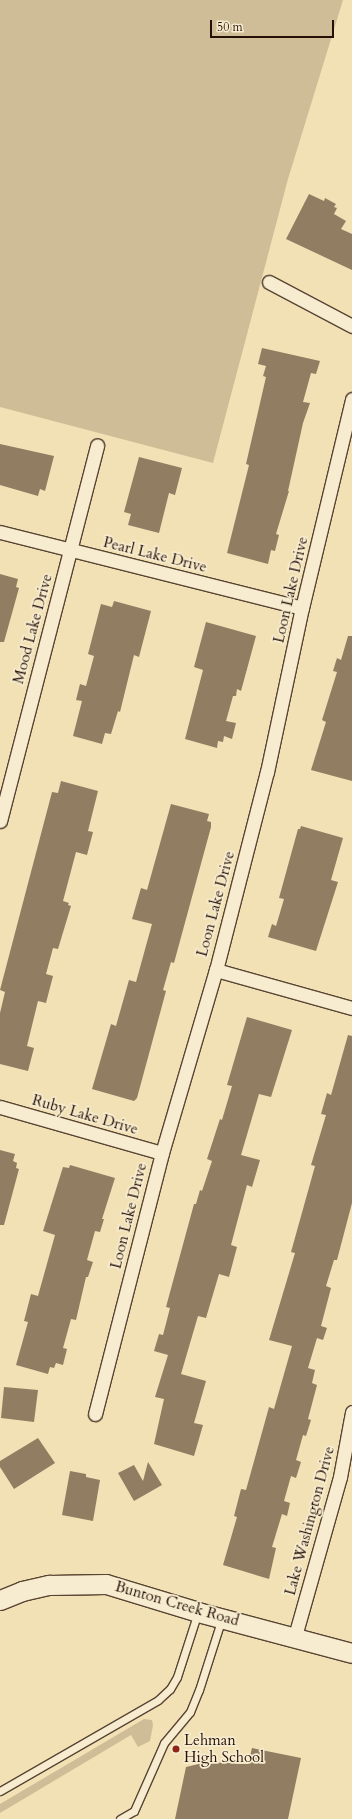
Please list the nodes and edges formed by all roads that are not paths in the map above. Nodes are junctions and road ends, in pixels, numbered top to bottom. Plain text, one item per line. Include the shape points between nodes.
1 (269, 282) dead end
2 (352, 326) edge
3 (352, 399) edge
4 (97, 445) dead end
5 (0, 532) edge
6 (70, 551) junction
7 (302, 608) junction
8 (0, 821) edge
9 (216, 970) junction
10 (352, 1008) edge
11 (0, 1107) edge
12 (162, 1153) junction
13 (352, 1412) edge
14 (95, 1414) dead end
15 (0, 1600) edge
16 (198, 1612) junction
17 (222, 1618) junction
18 (295, 1636) junction
19 (352, 1652) edge
20 (0, 1791) edge
21 (120, 1819) edge

1 - 2 street
3 - 7 street, Loon Lake Drive
4 - 6 street, Mood Lake Drive
5 - 6 street, Pearl Lake Drive
6 - 7 street, Pearl Lake Drive
6 - 8 street, Mood Lake Drive
7 - 9 street, Loon Lake Drive via 267,772
9 - 10 street
9 - 12 street, Loon Lake Drive
11 - 12 street, Ruby Lake Drive
12 - 14 street, Loon Lake Drive
13 - 18 street, Lake Washington Drive via 340,1477
15 - 16 street, Bunton Creek Road via 22,1591 49,1585 106,1584
16 - 17 street, Bunton Creek Road
16 - 20 lane via 177,1677 170,1690 158,1700
17 - 18 street, Bunton Creek Road
17 - 21 lane via 190,1712 164,1743 134,1811
18 - 19 street, Bunton Creek Road

